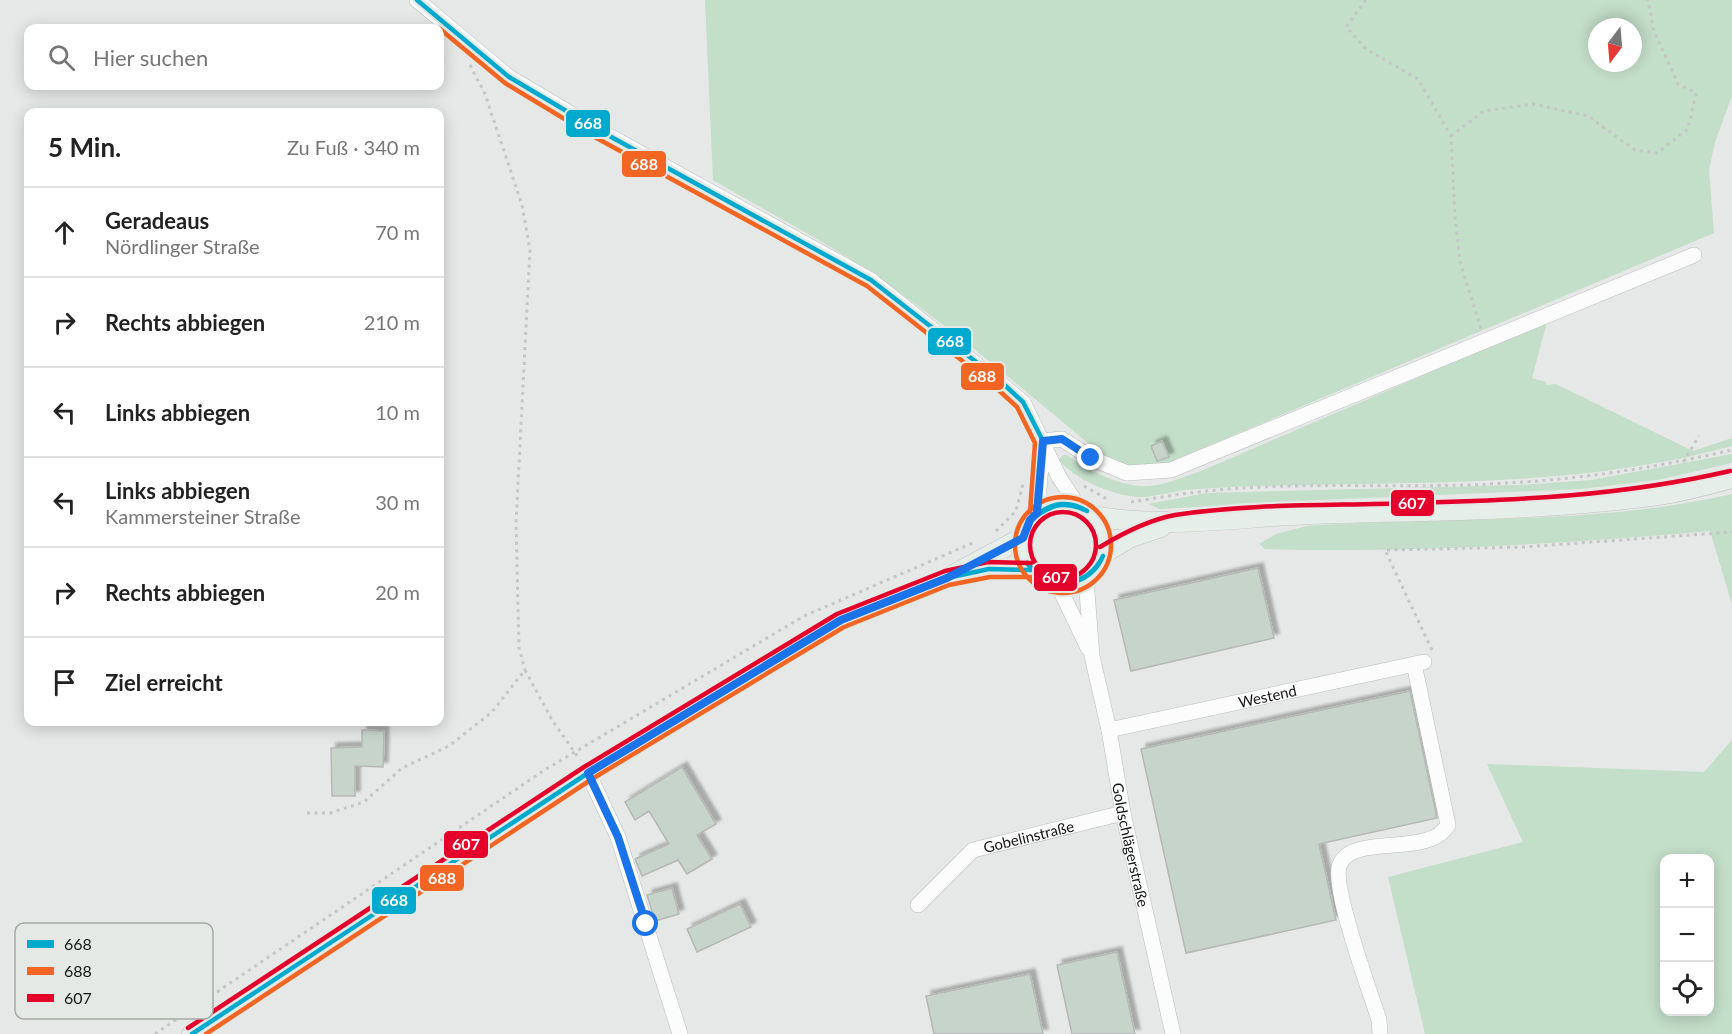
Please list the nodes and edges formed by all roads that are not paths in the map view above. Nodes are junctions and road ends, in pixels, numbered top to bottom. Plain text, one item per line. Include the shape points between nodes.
1 (417, 0) edge
2 (1694, 255) dead end
3 (1043, 441) junction
4 (1732, 478) edge
5 (1085, 511) junction
6 (1037, 513) junction
7 (1175, 523) junction
8 (1023, 538) junction
9 (1104, 553) junction
10 (1031, 570) junction
11 (947, 578) junction
12 (1086, 579) junction
13 (1058, 585) junction
14 (1092, 656) junction
15 (1109, 730) junction
16 (588, 773) junction
17 (1123, 813) junction
18 (918, 905) dead end
19 (192, 1034) edge
20 (680, 1034) edge
21 (1173, 1034) edge
22 (1380, 1034) edge

1 - 3 street via 509,77 871,280 1023,402
2 - 3 street via 1171,470 1127,473 1091,458 1062,439
3 - 5 street via 1057,471
3 - 6 street
4 - 7 main road via 1609,501
5 - 6 main road via 1057,504
5 - 7 main road via 1117,520
5 - 9 main road via 1101,527
6 - 8 main road
7 - 9 main road via 1131,537
8 - 10 main road via 1022,549
8 - 11 main road
9 - 12 main road
10 - 11 main road via 989,569
10 - 13 main road via 1047,583
11 - 16 main road via 841,620
12 - 13 main road
12 - 14 street, Goldschlägerstraße
13 - 14 street, Goldschlägerstraße
14 - 15 street, Goldschlägerstraße
15 - 17 street, Goldschlägerstraße
15 - 22 street, Westend via 1419,663 1448,825 1444,834 1434,840 1376,847 1348,856 1340,863 1338,874
16 - 19 main road
16 - 20 street via 618,837
17 - 18 street, Gobelinstraße via 974,850
17 - 21 street, Goldschlägerstraße

